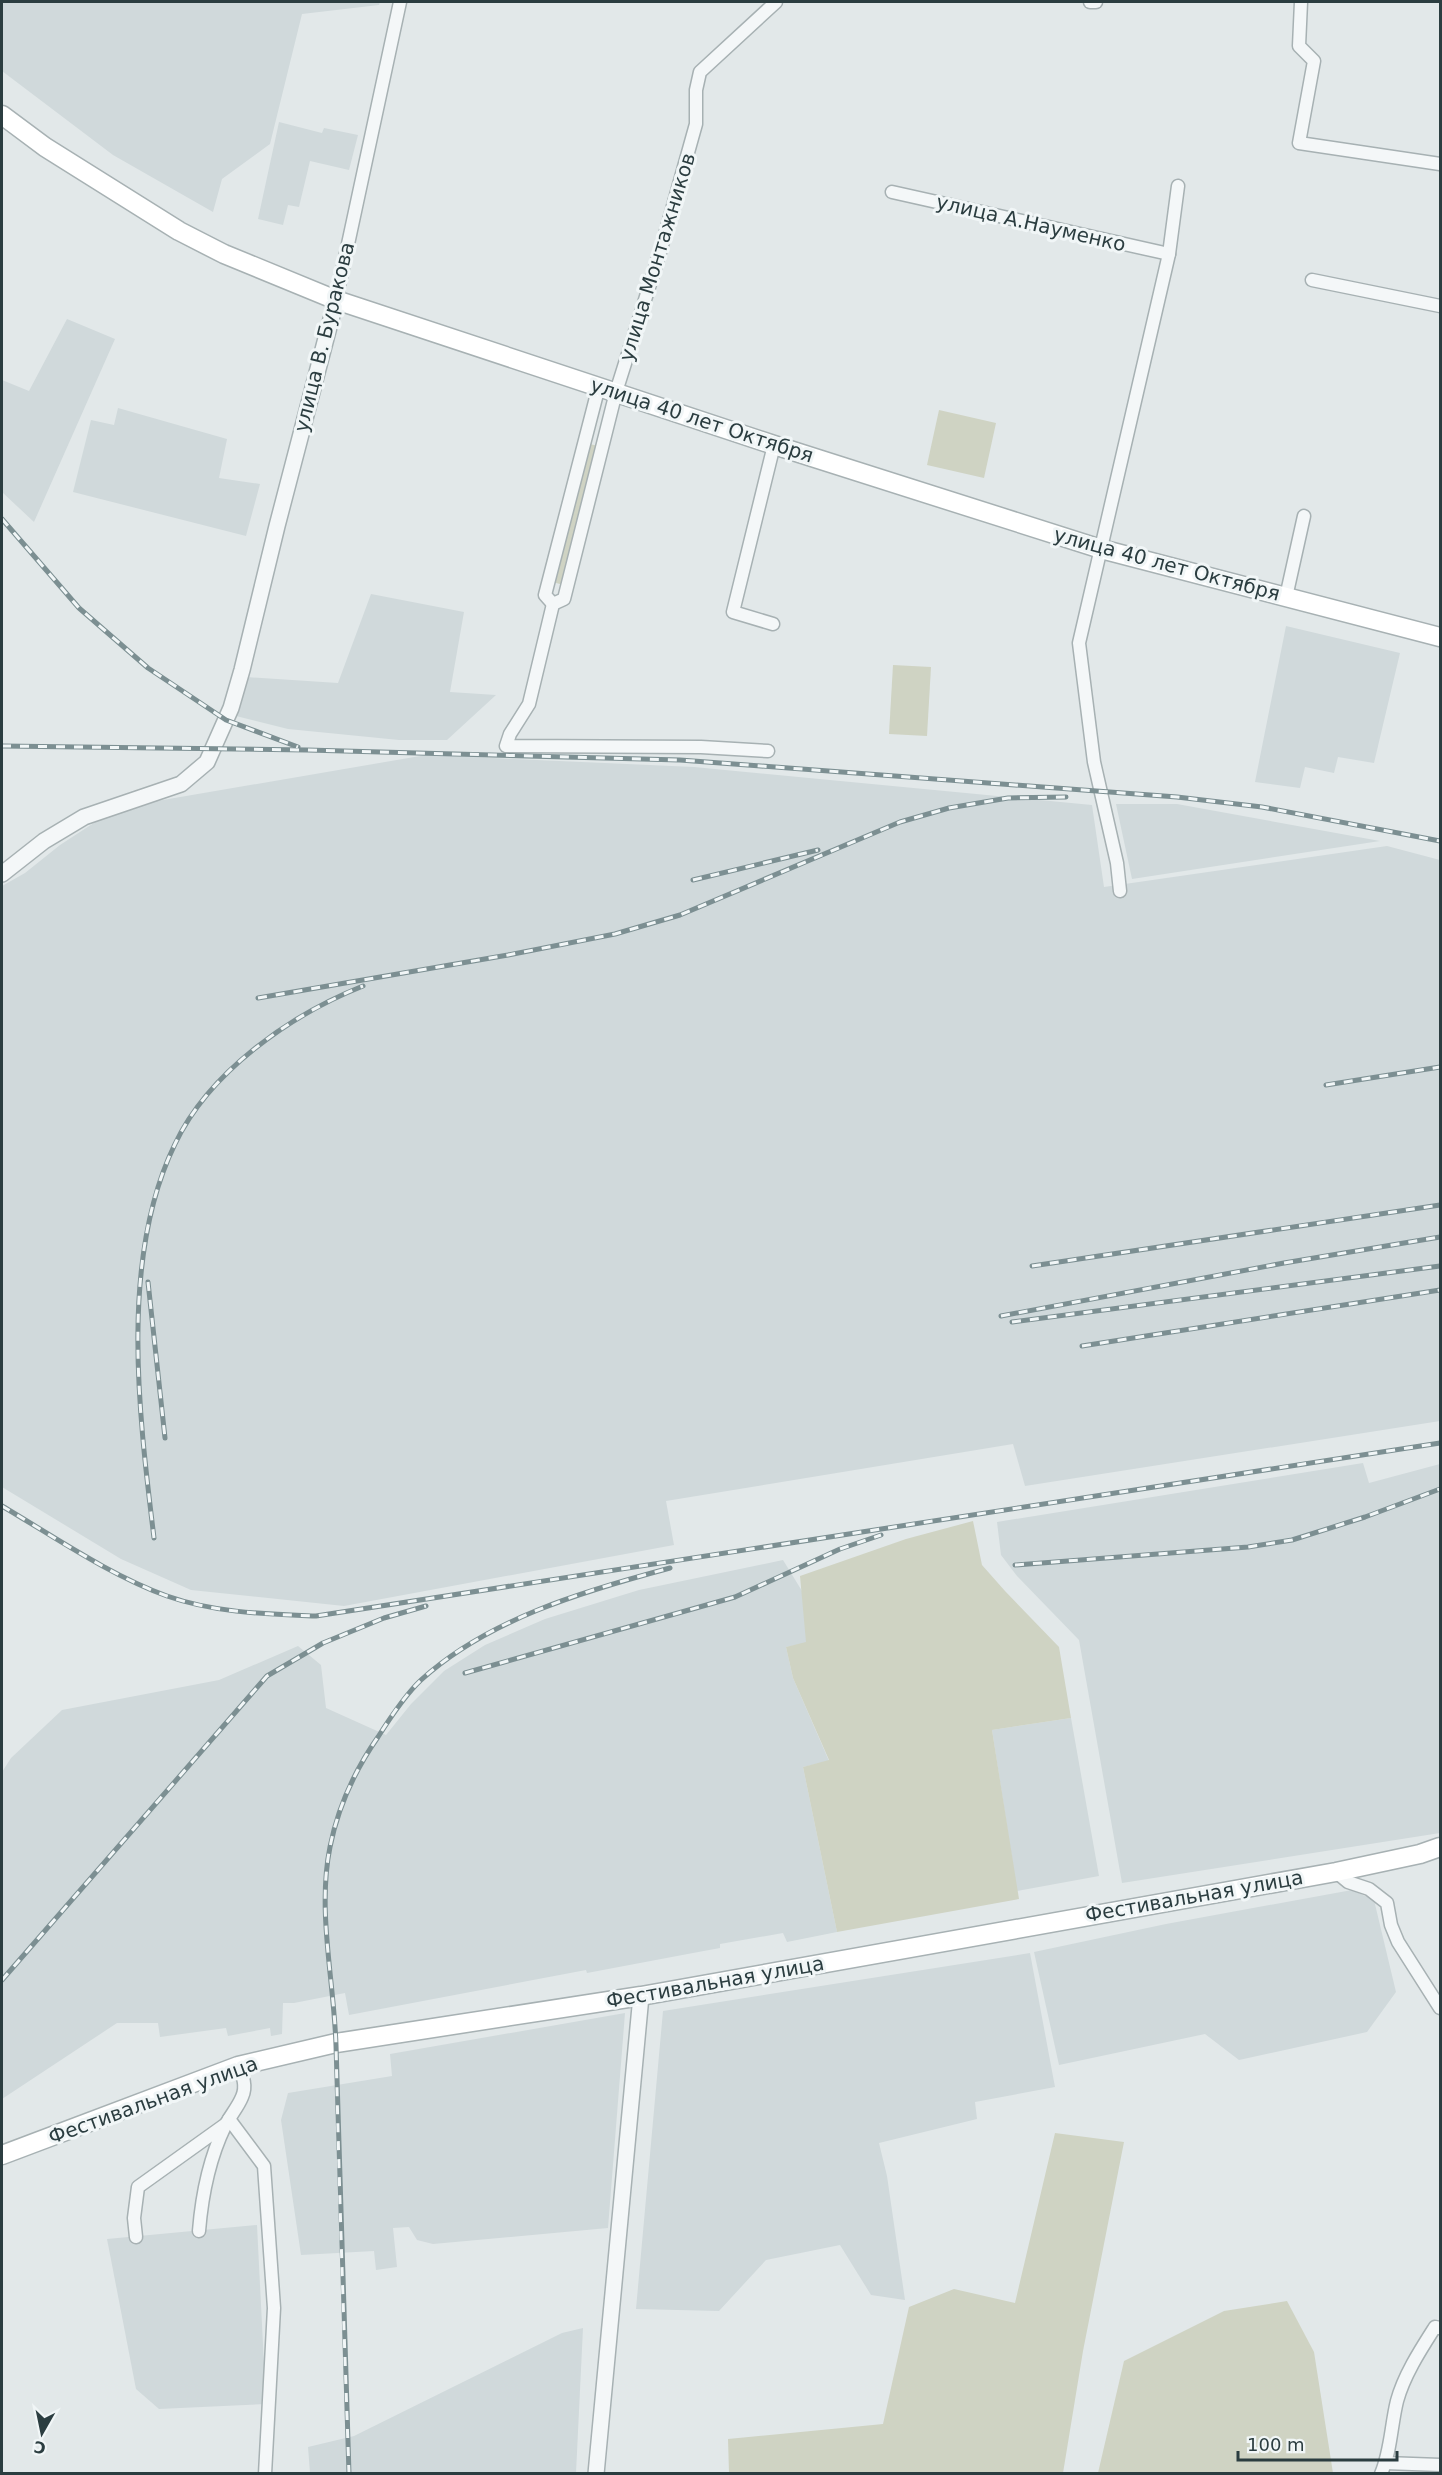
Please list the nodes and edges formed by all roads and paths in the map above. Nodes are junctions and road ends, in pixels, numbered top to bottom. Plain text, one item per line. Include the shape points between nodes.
1 (400, 2) edge
2 (776, 2) edge
3 (1090, 2) edge
4 (1096, 2) edge
5 (1301, 2) edge
6 (2, 115) edge
7 (1440, 164) edge
8 (1178, 186) dead end
9 (892, 192) dead end
10 (1170, 254) junction
11 (1312, 280) dead end
12 (336, 300) junction
13 (1440, 306) edge
14 (608, 389) junction
15 (774, 445) junction
16 (1305, 516) dead end
17 (1101, 549) junction
18 (1286, 597) junction
19 (553, 604) junction
20 (773, 624) dead end
21 (1440, 637) edge
22 (768, 751) dead end
23 (2, 874) edge
24 (1120, 891) dead end
25 (1440, 1847) edge
26 (1336, 1872) junction
27 (641, 1996) junction
28 (1440, 2008) edge
29 (238, 2066) junction
30 (228, 2121) junction
31 (2, 2155) edge
32 (199, 2231) dead end
33 (136, 2237) dead end
34 (1439, 2324) edge
35 (1440, 2465) edge
36 (1383, 2468) edge
37 (265, 2474) edge
38 (596, 2474) edge

1 - 12 street, улица В. Буракова
2 - 14 street, улица Монтажников via 700,72 696,124 661,249
3 - 4 street
5 - 7 street via 1299,46 1314,62 1299,143
6 - 12 main road, улица 40 лет Октября via 45,147 178,231 234,259
8 - 10 street
9 - 10 street, улица А.Науменко
10 - 17 street
11 - 13 street
12 - 14 main road, улица 40 лет Октября
12 - 23 street, улица В. Буракова via 242,670 207,762 181,784 84,817 44,841
14 - 15 main road, улица 40 лет Октября
14 - 19 street, улица Монтажников via 564,599
14 - 19 street, улица Монтажников via 545,595
15 - 17 main road, улица 40 лет Октября
15 - 20 street via 733,612
16 - 18 street
17 - 18 main road, улица 40 лет Октября
17 - 24 street via 1079,643 1094,762
18 - 21 main road, улица 40 лет Октября
19 - 22 street, улица Монтажников via 529,704 506,746
25 - 26 main road, Фестивальная улица
26 - 27 main road, Фестивальная улица
26 - 28 street via 1348,1882 1369,1888 1387,1903 1398,1942
27 - 29 main road, Фестивальная улица via 348,2040
27 - 38 street
29 - 30 street via 244,2080 243,2096
29 - 31 main road, Фестивальная улица
30 - 32 street via 213,2152
30 - 33 street via 138,2187
30 - 37 street via 264,2166 274,2308
34 - 36 street via 1421,2348 1397,2399
35 - 36 street

